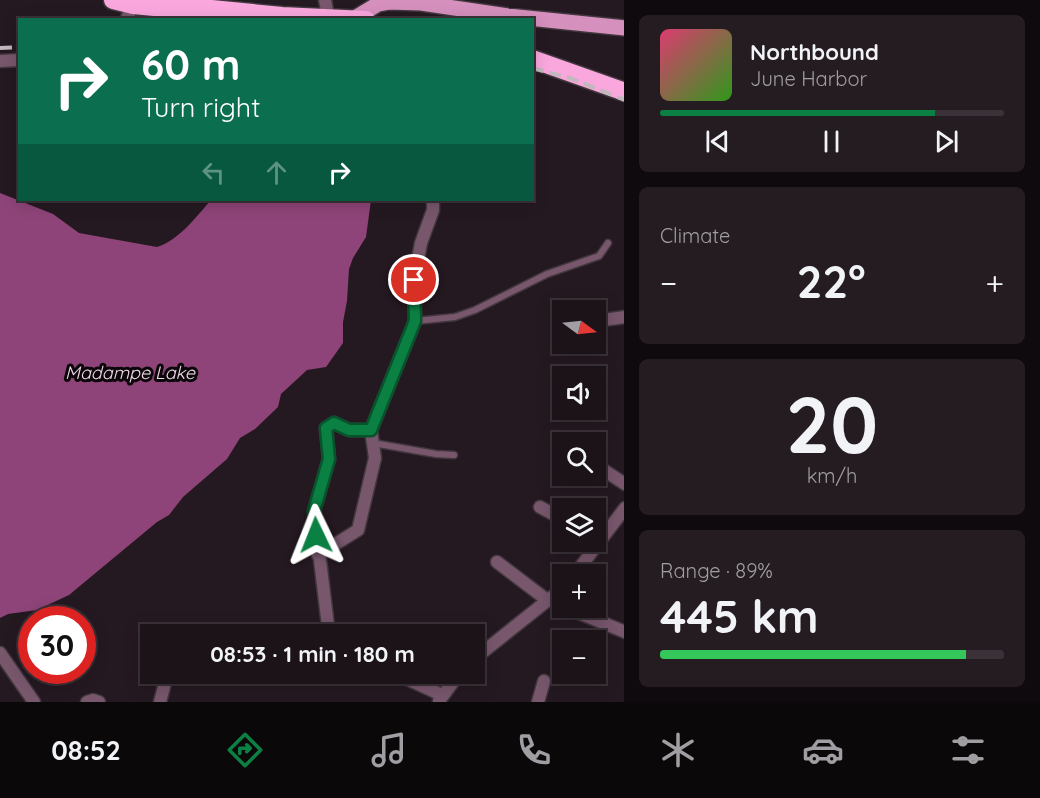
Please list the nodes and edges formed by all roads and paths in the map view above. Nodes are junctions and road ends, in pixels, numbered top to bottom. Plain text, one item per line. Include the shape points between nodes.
1 (113, 0) edge
2 (327, 8) edge
3 (129, 12) edge
4 (508, 17) edge
5 (358, 18) edge
6 (362, 18) edge
7 (534, 19) edge
8 (624, 28) edge
9 (18, 60) edge
10 (534, 60) edge
11 (0, 61) edge
12 (624, 93) edge
13 (433, 201) edge
14 (608, 243) dead end
15 (624, 317) edge
16 (606, 320) edge
17 (415, 321) junction
18 (372, 437) junction
19 (454, 455) dead end
20 (606, 472) edge
21 (624, 484) edge
22 (540, 507) dead end
23 (624, 508) edge
24 (552, 514) edge
25 (606, 528) edge
26 (318, 555) junction
27 (497, 562) dead end
28 (552, 594) edge
29 (552, 601) edge
30 (594, 618) edge
31 (327, 624) edge
32 (624, 632) edge
33 (485, 651) edge
34 (0, 653) edge
35 (543, 681) dead end
36 (165, 684) edge
37 (414, 684) edge
38 (451, 684) edge
39 (440, 698) edge
40 (34, 702) edge
41 (87, 702) edge
42 (99, 702) edge
43 (160, 702) edge
44 (538, 702) edge

1 - 3 highway
2 - 3 highway via 282,16 192,7
2 - 5 highway
4 - 6 main road via 441,5 389,2 378,4
7 - 8 main road
9 - 11 street
10 - 12 highway
13 - 17 street via 414,280
14 - 17 lane via 599,256 547,274 475,310 455,317
15 - 16 street
17 - 18 street
18 - 19 lane
18 - 26 street via 375,458 358,530
18 - 26 street via 334,423 326,428 329,459 314,511
20 - 21 street
22 - 24 street
23 - 25 street
26 - 31 street
27 - 28 street
29 - 33 street
30 - 32 street
34 - 40 street
35 - 44 street
36 - 43 street
37 - 39 street
38 - 39 street
41 - 42 street

